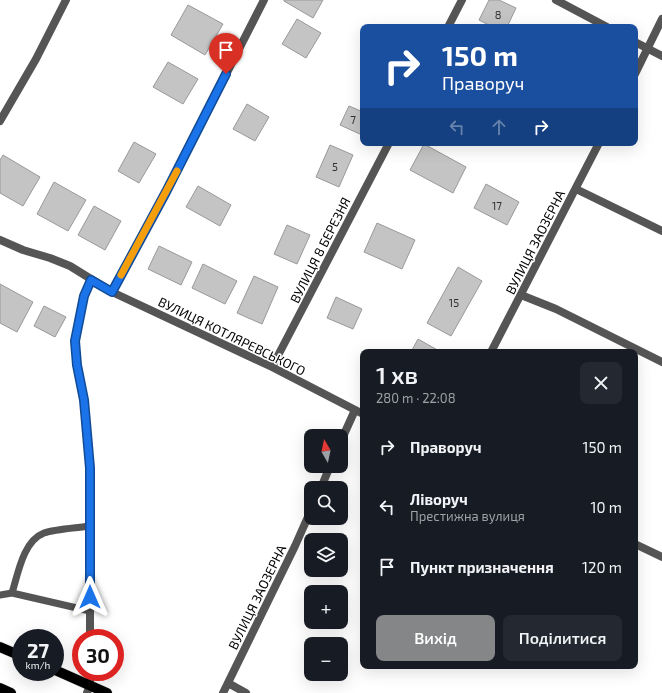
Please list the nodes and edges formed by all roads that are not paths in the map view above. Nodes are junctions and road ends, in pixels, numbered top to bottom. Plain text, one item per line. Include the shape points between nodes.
1 (66, 0) edge
2 (264, 0) edge
3 (462, 0) edge
4 (556, 0) edge
5 (662, 19) edge
6 (450, 24) edge
7 (601, 24) edge
8 (638, 44) edge
9 (648, 49) junction
10 (662, 56) edge
11 (638, 68) edge
12 (0, 121) edge
13 (387, 146) edge
14 (598, 146) edge
15 (576, 189) junction
16 (662, 231) edge
17 (0, 240) edge
18 (91, 280) junction
19 (112, 292) junction
20 (521, 295) junction
21 (493, 349) edge
22 (636, 349) edge
23 (638, 350) edge
24 (662, 362) edge
25 (272, 367) junction
26 (355, 410) junction
27 (360, 412) edge
28 (346, 429) edge
29 (304, 525) edge
30 (90, 526) junction
31 (638, 545) edge
32 (662, 557) edge
33 (12, 594) junction
34 (0, 595) edge
35 (90, 611) junction
36 (90, 629) edge
37 (0, 647) edge
38 (12, 652) edge
39 (64, 675) edge
40 (228, 683) junction
41 (0, 688) edge
42 (89, 689) edge
43 (11, 693) edge
44 (107, 693) edge
45 (223, 693) edge
46 (246, 693) edge

1 - 12 street
2 - 19 street
3 - 6 street
4 - 7 street
5 - 9 street
8 - 9 street
9 - 10 street
9 - 11 street
13 - 25 street, ВУЛИЦЯ 8 БЕРЕЗНЯ
14 - 15 street, ВУЛИЦЯ ЗАОЗЕРНА
15 - 16 street
15 - 20 street, ВУЛИЦЯ ЗАОЗЕРНА
17 - 18 street, ВУЛИЦЯ КОТЛЯРЕВСЬКОГО via 70,266
18 - 19 street, ВУЛИЦЯ КОТЛЯРЕВСЬКОГО
18 - 30 street via 84,296 75,341 88,436
19 - 25 street, ВУЛИЦЯ КОТЛЯРЕВСЬКОГО
20 - 21 street, ВУЛИЦЯ ЗАОЗЕРНА
20 - 22 street via 556,309
23 - 24 street
25 - 26 street, ВУЛИЦЯ КОТЛЯРЕВСЬКОГО
26 - 27 street, ВУЛИЦЯ КОТЛЯРЕВСЬКОГО
26 - 28 street
29 - 40 street, ВУЛИЦЯ ЗАОЗЕРНА
30 - 33 lane via 44,533 33,539
30 - 35 street
31 - 32 street
33 - 34 lane
33 - 35 lane
35 - 36 street
37 - 38 main road
39 - 42 main road
40 - 45 street, ВУЛИЦЯ ЗАОЗЕРНА
40 - 46 street
41 - 43 main road
42 - 44 main road

